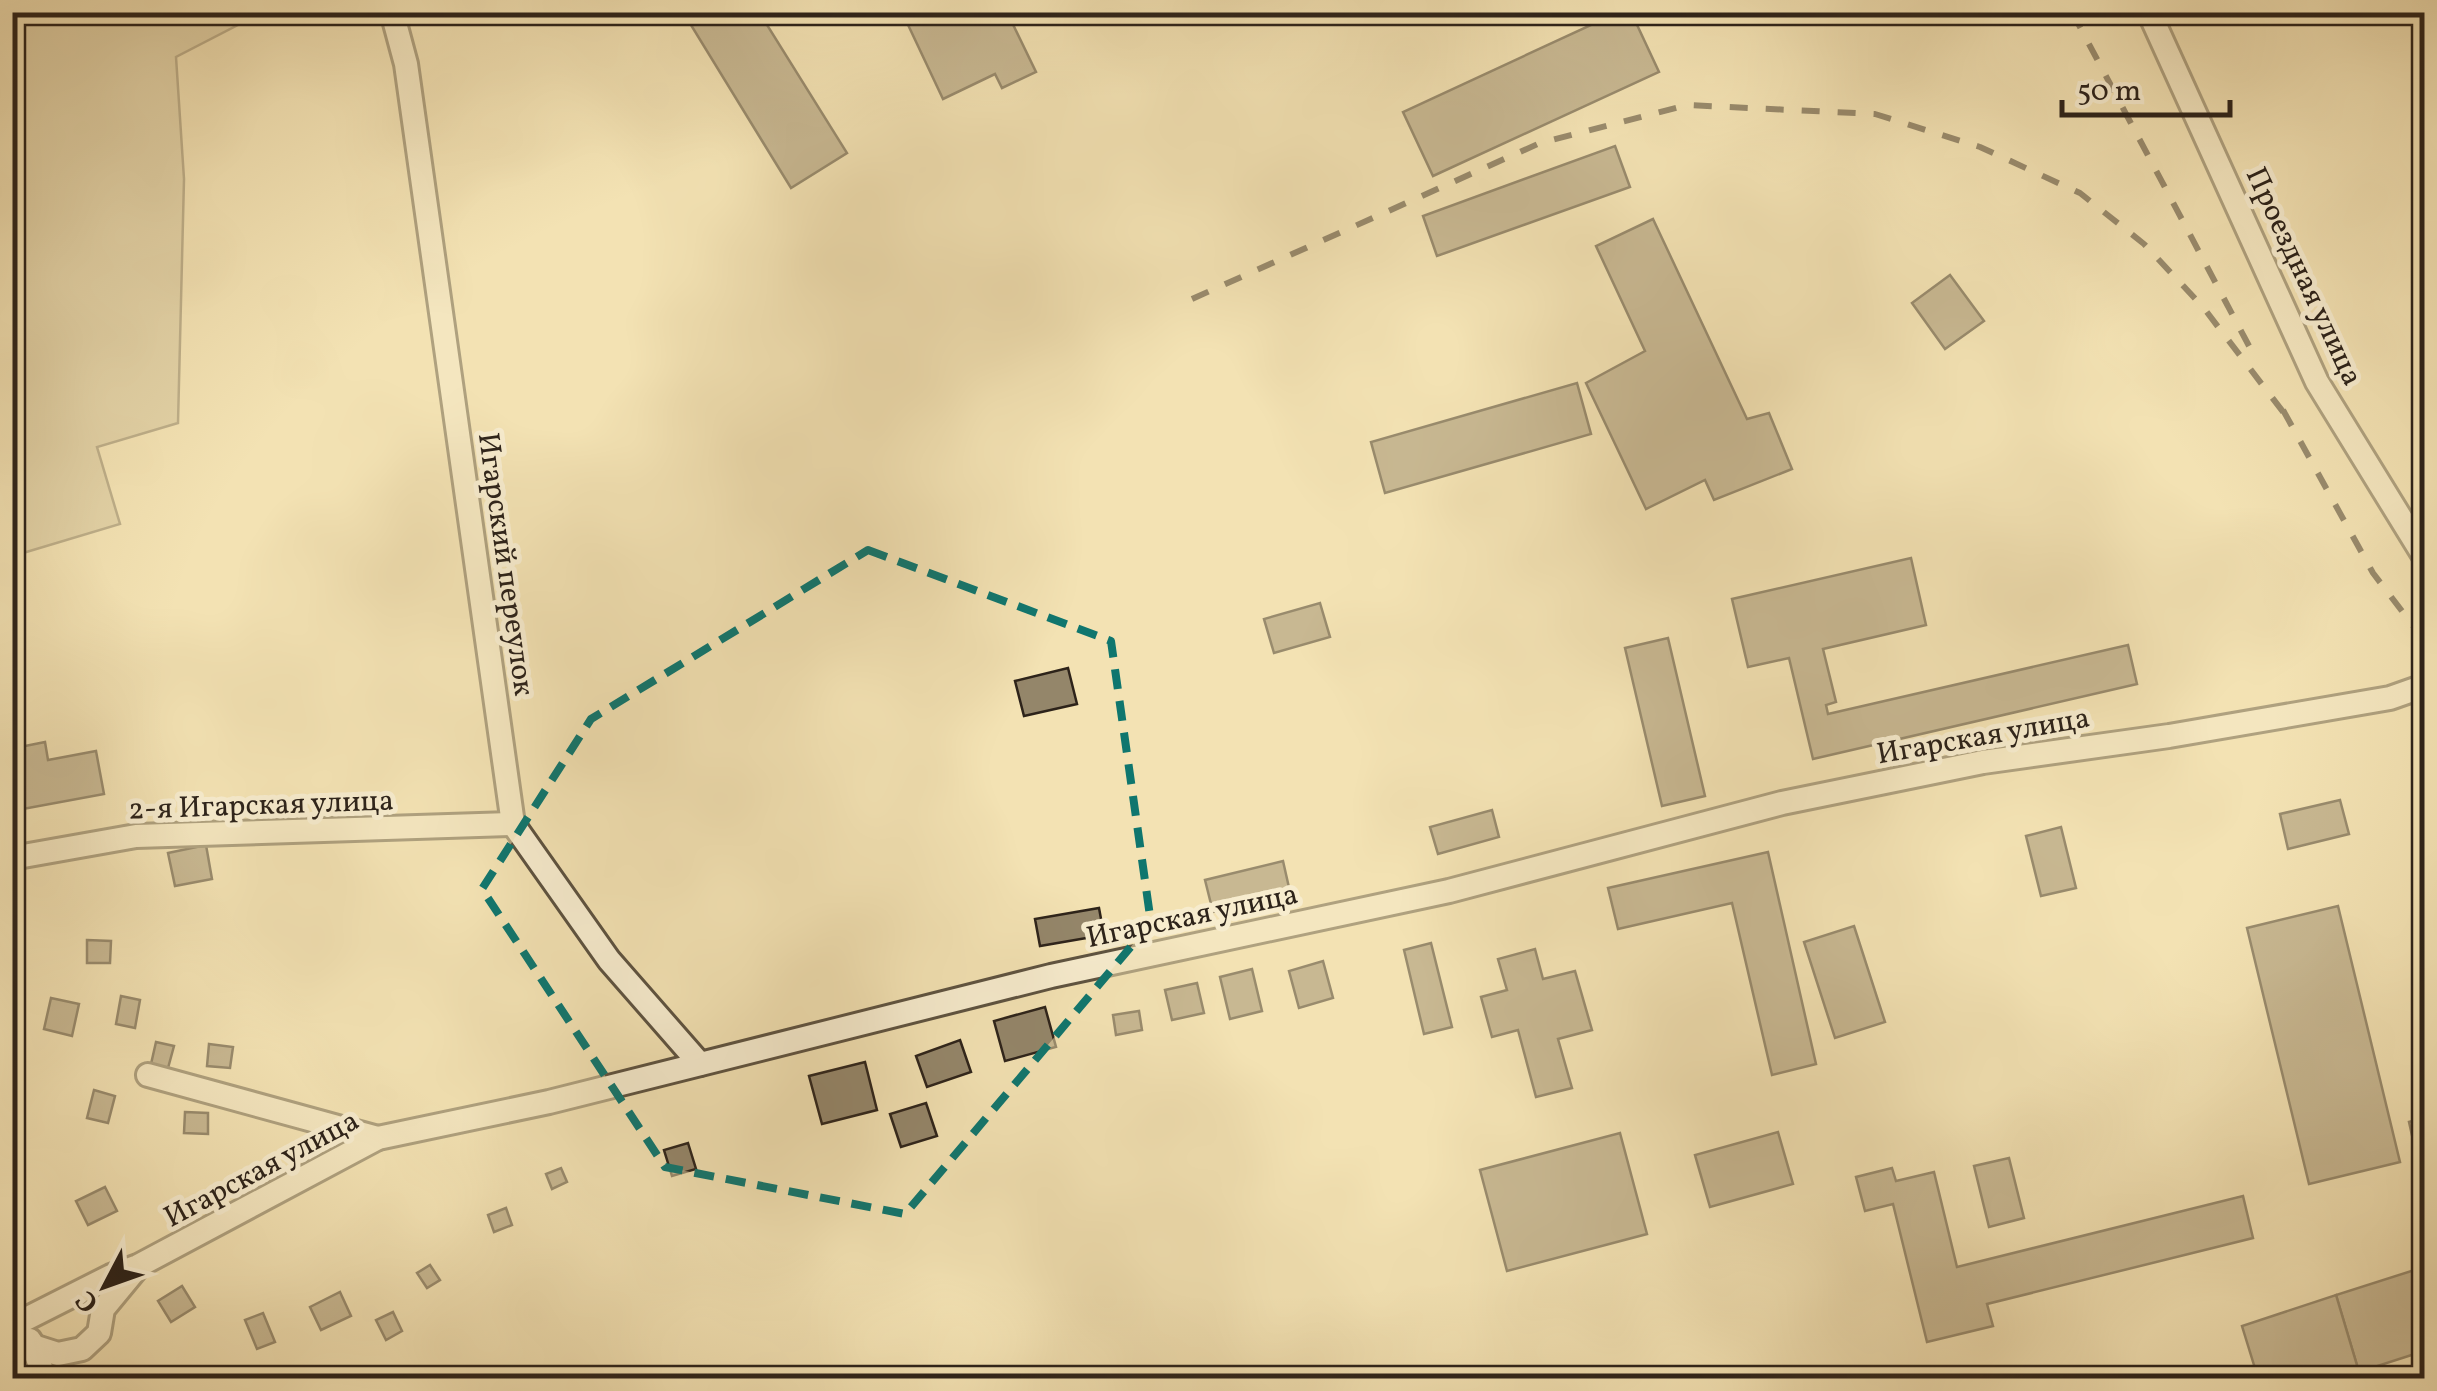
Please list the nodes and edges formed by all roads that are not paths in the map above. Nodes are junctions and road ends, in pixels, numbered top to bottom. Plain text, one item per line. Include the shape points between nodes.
1 (392, 12) edge
2 (2149, 12) edge
3 (2424, 556) edge
4 (2424, 686) edge
5 (513, 824) junction
6 (12, 858) edge
7 (700, 1064) junction
8 (148, 1075) dead end
9 (378, 1138) junction
10 (138, 1266) junction
11 (18, 1323) edge
12 (32, 1346) junction
13 (45, 1378) edge

1 - 5 street, Игарский переулок via 406,64
2 - 3 street, Проездная улица via 2318,382
4 - 7 street, Игарская улица via 2390,698 1983,762 1782,802 1449,891 1051,976
5 - 6 street, 2-я Игарская улица via 136,836
5 - 7 street, Игарский переулок via 609,960
7 - 9 street, Игарская улица
8 - 9 street
9 - 10 street, Игарская улица
10 - 11 street, Игарская улица
10 - 12 street via 103,1309 99,1333 82,1349 58,1354
11 - 12 street
12 - 13 street

